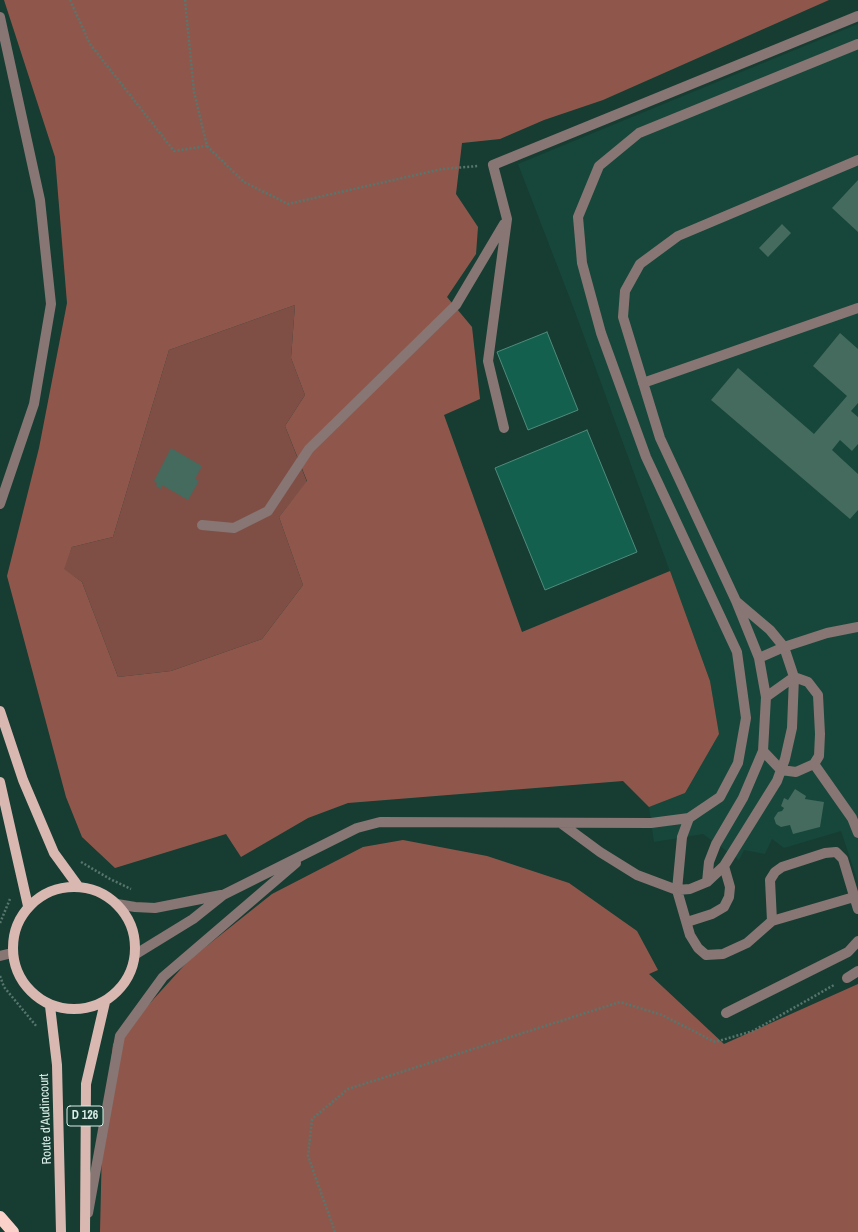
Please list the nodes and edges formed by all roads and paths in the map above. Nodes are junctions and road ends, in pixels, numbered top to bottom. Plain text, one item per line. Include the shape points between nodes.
1 (70, 0) edge
2 (185, 0) edge
3 (858, 16) edge
4 (0, 17) edge
5 (858, 44) edge
6 (207, 146) junction
7 (858, 160) edge
8 (493, 165) junction
9 (507, 219) junction
10 (858, 308) edge
11 (643, 383) junction
12 (504, 428) dead end
13 (0, 504) edge
14 (202, 525) dead end
15 (736, 601) junction
16 (858, 627) edge
17 (784, 647) junction
18 (759, 658) junction
19 (794, 677) junction
20 (766, 697) junction
21 (0, 711) edge
22 (763, 751) junction
23 (814, 764) junction
24 (781, 770) junction
25 (0, 782) edge
26 (689, 818) junction
27 (562, 824) junction
28 (858, 833) edge
29 (308, 852) junction
30 (77, 859) dead end
31 (724, 866) junction
32 (707, 882) junction
33 (78, 886) junction
34 (133, 890) dead end
35 (677, 890) junction
36 (223, 895) junction
37 (854, 896) junction
38 (117, 904) junction
39 (28, 906) junction
40 (858, 909) edge
41 (772, 921) junction
42 (687, 922) junction
43 (858, 941) edge
44 (12, 953) junction
45 (136, 954) junction
46 (0, 956) edge
47 (858, 971) edge
48 (847, 978) joint
49 (105, 1002) junction
50 (50, 1006) junction
51 (726, 1013) dead end
52 (0, 1217) edge
53 (85, 1231) edge
54 (13, 1232) edge
55 (61, 1232) edge
56 (335, 1232) edge

1 - 6 path via 90,44 174,151
2 - 6 path via 194,92
3 - 8 street
4 - 13 street via 40,200 51,304 34,404
5 - 26 street via 639,133 599,166 578,217 582,263 601,333 646,457 737,652 746,718 738,763 720,797
6 - 8 path via 244,182 288,204 442,169
7 - 11 street via 678,236 640,264 625,291 624,317
8 - 9 street
9 - 12 street via 488,361
9 - 14 street via 456,305 309,448 268,511 234,528
10 - 11 street
11 - 15 street via 660,438
15 - 17 street via 770,630
15 - 18 street
16 - 17 street via 827,633
17 - 18 street
17 - 19 street
18 - 20 street
19 - 20 street
19 - 23 street via 808,682 818,695 819,756
19 - 24 street via 792,728
20 - 22 street
21 - 33 main road via 23,780 54,853
22 - 24 street
22 - 32 street via 743,798 716,844 709,862
23 - 24 street via 796,772
23 - 28 street via 852,818
24 - 31 street via 777,781
25 - 39 main road
26 - 27 street via 651,823
26 - 35 street via 682,838
27 - 29 street via 380,822 357,828
27 - 35 street via 637,875
29 - 36 street
29 - 53 street via 163,977 120,1036
30 - 34 path
31 - 32 street
31 - 42 street via 730,887 724,907
32 - 35 street via 690,889
33 - 38 main road via 99,892
33 - 39 main road via 62,887 42,895
35 - 42 street
36 - 38 street via 155,908
36 - 45 street via 193,919
37 - 40 street
37 - 41 street
37 - 41 street via 843,859 836,852 825,853 782,867 775,872 770,880
38 - 45 main road via 131,925
39 - 44 main road via 17,924
41 - 42 street via 747,943 723,954 706,955 690,935
43 - 51 street via 848,952
44 - 46 street
44 - 50 main road via 18,975 33,994
45 - 49 main road via 125,982
47 - 48 street
48 - 56 path via 752,1031 715,1042 662,1015 620,1002 348,1089 312,1119 308,1156
49 - 50 main road via 90,1008 70,1010
49 - 53 main road, D 126 via 86,1084
50 - 55 main road, Route d'Audincourt / D 126 via 57,1065
52 - 54 highway

